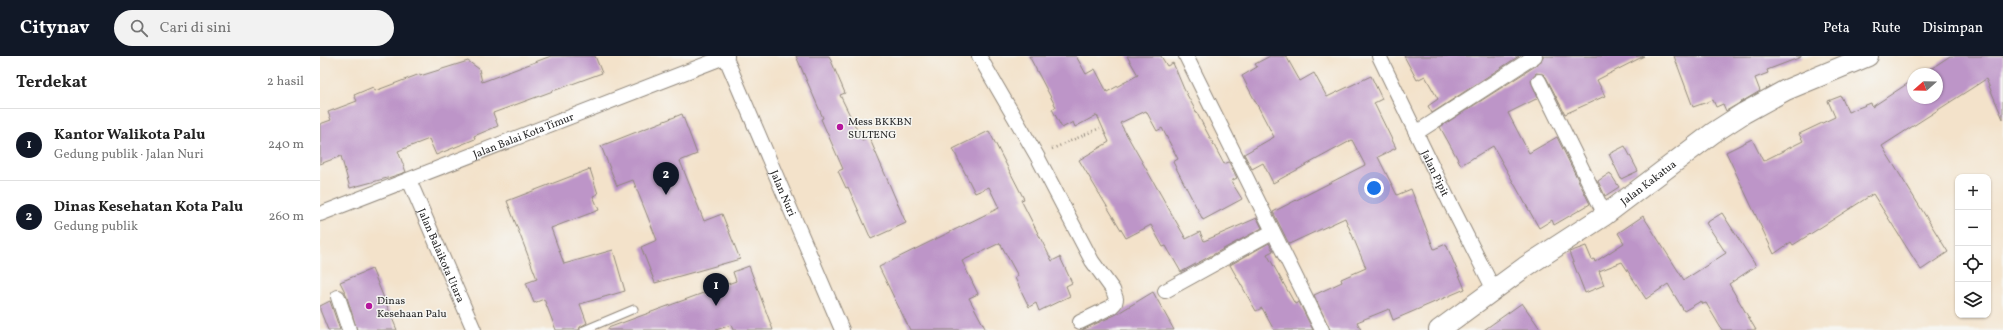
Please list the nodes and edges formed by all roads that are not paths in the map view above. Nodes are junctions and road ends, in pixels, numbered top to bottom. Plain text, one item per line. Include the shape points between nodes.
1 (725, 56) edge
2 (979, 56) edge
3 (1186, 56) edge
4 (1535, 56) edge
5 (1382, 57) edge
6 (1855, 58) edge
7 (1539, 81) dead end
8 (1416, 133) junction
9 (409, 180) junction
10 (320, 214) edge
11 (1605, 215) junction
12 (1272, 232) junction
13 (1494, 290) junction
14 (1165, 291) dead end
15 (338, 297) dead end
16 (634, 309) dead end
17 (1080, 322) dead end
18 (349, 330) edge
19 (474, 330) edge
20 (584, 330) edge
21 (842, 330) edge
22 (1322, 330) edge
23 (1439, 330) edge

1 - 9 street, Jalan Balai Kota Timur
1 - 21 street, Jalan Nuri
2 - 17 street via 1037,156 1092,260 1113,290 1115,303 1107,310
3 - 12 street
4 - 8 street
5 - 8 street, Jalan Pipit
6 - 11 street, Jalan Kakatua via 1744,113
7 - 11 street
8 - 13 street, Jalan Pipit
9 - 10 street, Jalan Balai Kota Timur
9 - 19 street, Jalan Balaikota Utara
11 - 13 street, Jalan Kakatua
12 - 14 street
12 - 22 street
13 - 23 street, Jalan Kakatua
15 - 18 street
16 - 20 lane

